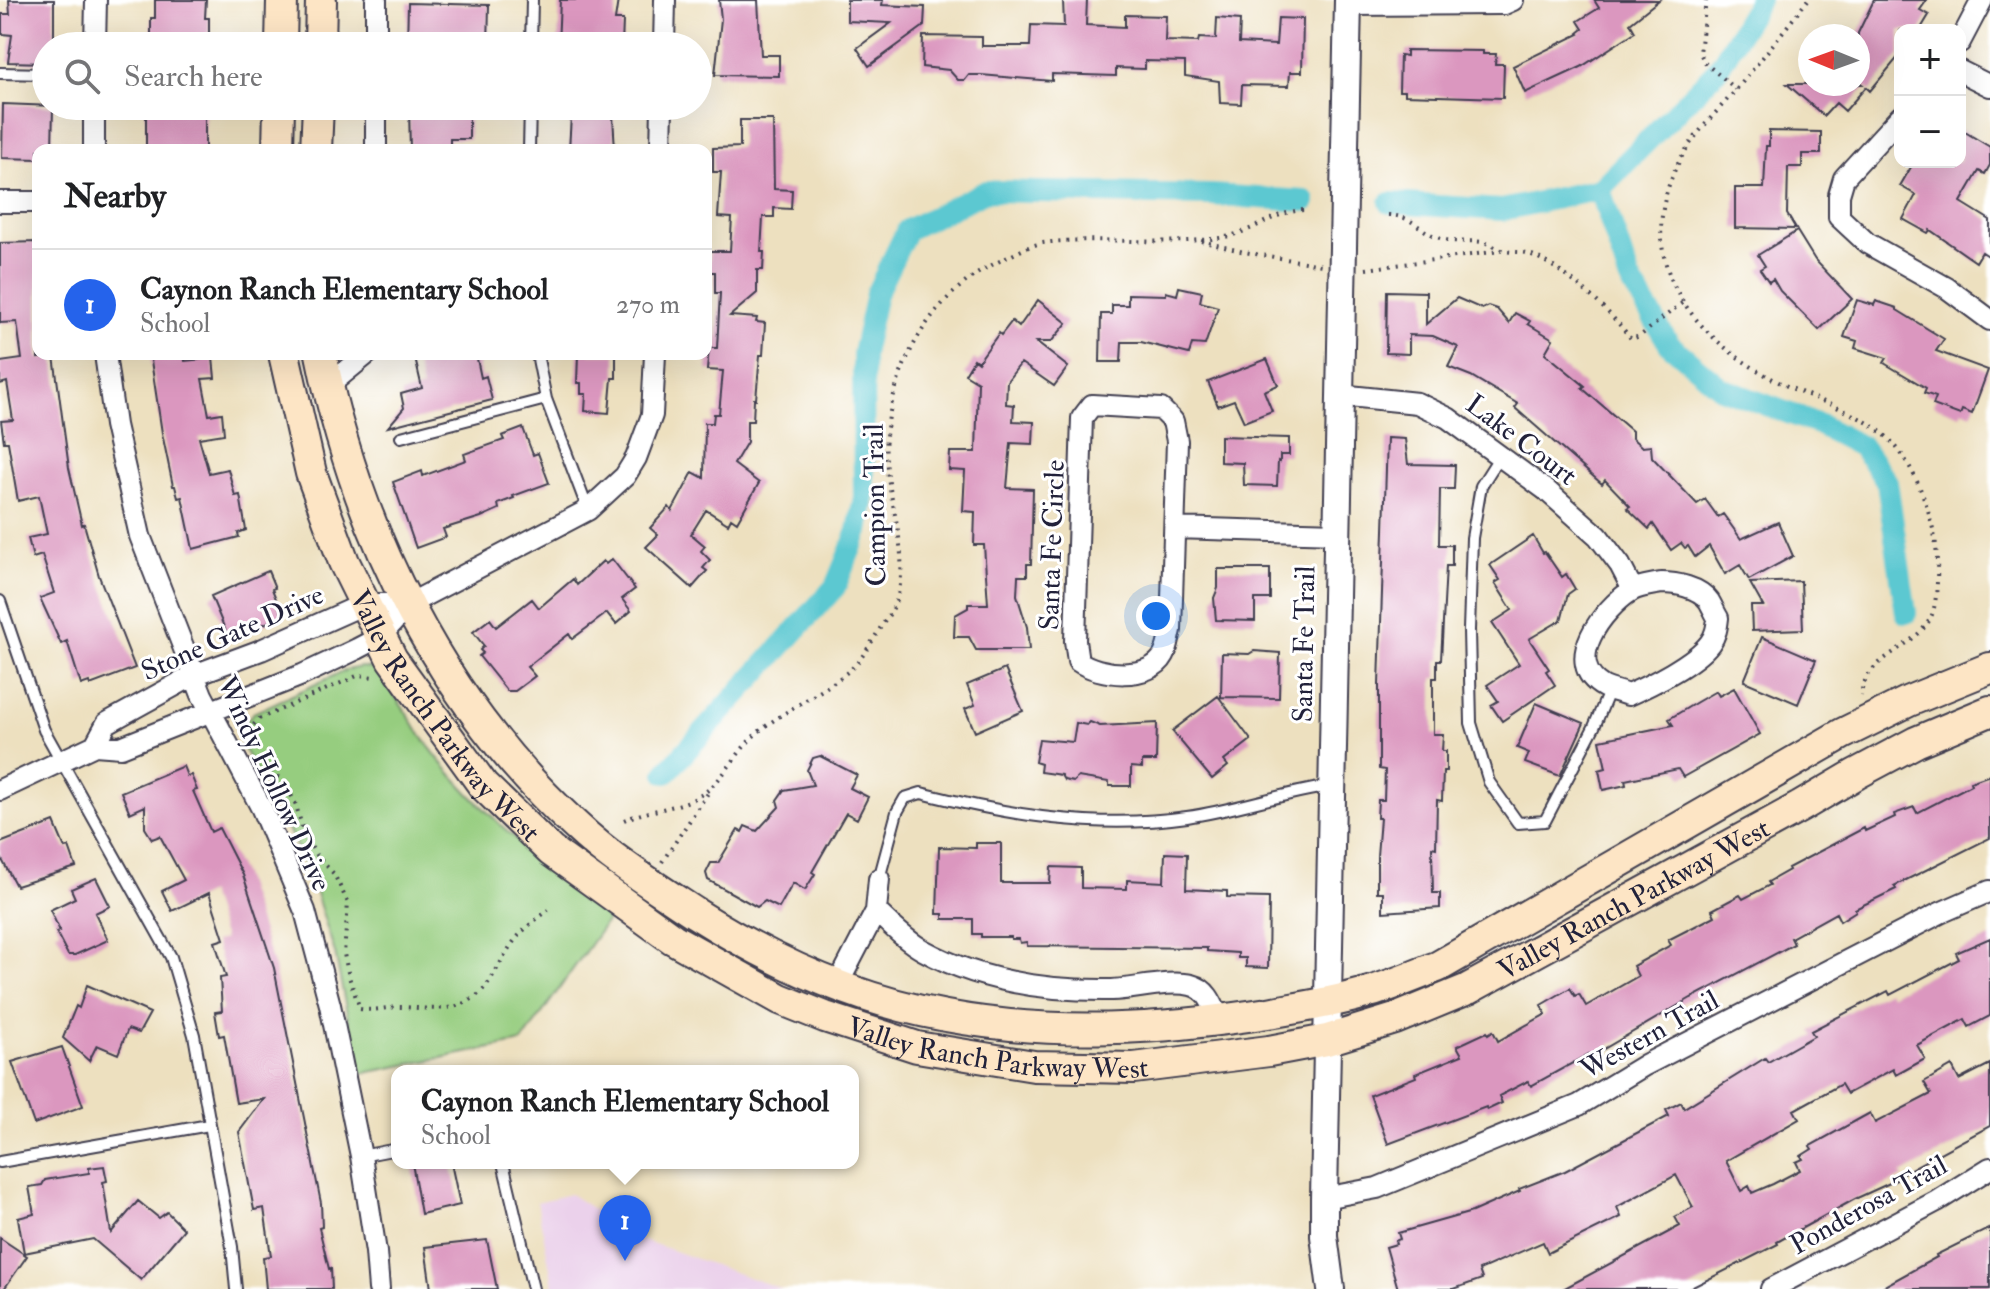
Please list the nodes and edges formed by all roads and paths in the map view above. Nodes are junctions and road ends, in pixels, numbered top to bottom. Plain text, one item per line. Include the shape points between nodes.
1 (96, 0) edge
2 (282, 0) edge
3 (321, 0) edge
4 (376, 0) edge
5 (532, 0) edge
6 (665, 0) edge
7 (1513, 0) edge
8 (1706, 0) edge
9 (1808, 0) edge
10 (1982, 0) edge
11 (1348, 2) edge
12 (1475, 2) edge
13 (1966, 31) edge
14 (95, 32) edge
15 (281, 32) edge
16 (320, 32) edge
17 (376, 32) edge
18 (531, 32) edge
19 (664, 32) edge
20 (0, 73) edge
21 (32, 74) edge
22 (1966, 74) edge
23 (1990, 86) edge
24 (1736, 89) junction
25 (94, 120) edge
26 (279, 120) edge
27 (317, 120) edge
28 (376, 120) edge
29 (530, 120) edge
30 (662, 120) edge
31 (1894, 124) edge
32 (94, 144) edge
33 (278, 144) edge
34 (316, 144) edge
35 (376, 144) edge
36 (529, 144) edge
37 (661, 144) edge
38 (0, 202) edge
39 (32, 202) edge
40 (1303, 210) dead end
41 (1388, 215) dead end
42 (1682, 303) junction
43 (1990, 320) edge
44 (106, 360) edge
45 (285, 360) edge
46 (322, 360) edge
47 (360, 360) edge
48 (538, 360) edge
49 (655, 360) edge
50 (328, 386) junction
51 (1340, 395) junction
52 (546, 399) junction
53 (401, 437) dead end
54 (1500, 456) junction
55 (588, 510) junction
56 (1175, 528) junction
57 (1337, 533) junction
58 (1633, 590) junction
59 (0, 601) edge
60 (364, 604) junction
61 (409, 604) junction
62 (386, 648) junction
63 (1990, 668) edge
64 (194, 675) junction
65 (1610, 689) junction
66 (1862, 700) dead end
67 (1990, 711) edge
68 (210, 712) junction
69 (251, 742) dead end
70 (95, 745) junction
71 (254, 752) dead end
72 (61, 761) junction
73 (715, 781) junction
74 (1333, 785) junction
75 (0, 790) edge
76 (624, 820) dead end
77 (657, 870) dead end
78 (879, 879) joint
79 (1990, 891) edge
80 (549, 910) dead end
81 (876, 911) junction
82 (838, 984) junction
83 (1328, 1002) junction
84 (1220, 1021) junction
85 (1327, 1040) junction
86 (209, 1125) junction
87 (391, 1150) edge
88 (361, 1156) junction
89 (0, 1162) edge
90 (1990, 1168) edge
91 (504, 1169) edge
92 (1324, 1198) junction
93 (236, 1289) edge
94 (379, 1289) edge
95 (533, 1289) edge
96 (1331, 1289) edge
97 (1771, 1289) edge

1 - 14 street
2 - 15 main road
3 - 16 main road
4 - 17 street
5 - 18 lane
6 - 19 street
7 - 12 street
8 - 24 path via 1700,53
9 - 24 path
10 - 13 street
11 - 12 street
11 - 51 street, Santa Fe Trail, bridge
20 - 21 lane
22 - 23 street
24 - 42 path via 1698,132 1675,172 1662,214 1663,250
25 - 32 street
26 - 33 main road
27 - 34 main road
28 - 35 street
29 - 36 lane
30 - 37 street
31 - 43 street via 1844,178 1839,217 1867,243 1947,288
38 - 39 street
40 - 73 path, Campion Trail via 1282,212 1234,235 1198,240 1039,243 955,289 926,322 904,363 891,411 886,439 900,572 895,603 853,667 758,732
41 - 42 path via 1402,215 1445,241 1485,243 1544,262 1597,300 1631,339
42 - 66 path via 1731,354 1884,433 1908,463 1925,497 1935,541 1932,614 1912,639 1869,671
44 - 64 street, Windy Hollow Drive via 140,536
45 - 60 main road, Valley Ranch Parkway West via 311,473
46 - 50 main road, Valley Ranch Parkway West
47 - 50 street
48 - 52 lane
49 - 55 street, Stone Gate Drive via 652,415 636,458 625,476
50 - 61 main road, Valley Ranch Parkway West via 364,509
51 - 54 street, Lake Court via 1434,409
51 - 57 street, Santa Fe Trail
52 - 53 lane
52 - 55 lane
54 - 58 street, Lake Court via 1598,536
54 - 65 lane via 1481,486 1472,538 1471,723 1489,782 1518,823 1545,821
55 - 61 street, Stone Gate Drive
56 - 56 street, Santa Fe Circle via 1173,421 1161,409 1092,405 1082,418 1075,641 1078,661 1091,671 1149,670 1163,656 1171,630
56 - 57 street
57 - 74 street, Santa Fe Trail
58 - 65 street via 1602,617 1587,641 1588,669
58 - 65 street via 1676,583 1700,593 1718,618 1716,630 1705,648 1645,688 1628,695
59 - 72 lane via 44,730
60 - 61 street, Stone Gate Drive
60 - 62 main road, Valley Ranch Parkway West
60 - 64 street, Stone Gate Drive
61 - 62 street, Stone Gate Drive
61 - 82 main road, Valley Ranch Parkway West via 436,656 487,731 575,826 636,875 736,939
62 - 68 street, Stone Gate Drive
62 - 69 path via 373,677 359,675 259,719 247,732
62 - 85 main road, Valley Ranch Parkway West via 483,785 551,851 673,939 818,1015 917,1047 1034,1066 1093,1069 1199,1061
63 - 83 main road, Valley Ranch Parkway West via 1842,734 1439,966
64 - 68 street, Windy Hollow Drive
64 - 70 street, Stone Gate Drive via 107,723
67 - 85 main road, Valley Ranch Parkway West via 1916,742 1468,989
68 - 70 street, Stone Gate Drive via 121,747
68 - 88 street, Windy Hollow Drive via 262,809 305,911
70 - 72 street, Stone Gate Drive
71 - 80 path via 285,782 304,834 348,903 344,954 360,1009 461,1005 486,988 511,945
72 - 75 street, Stone Gate Drive
72 - 86 lane via 171,957 194,1035
73 - 76 path, Campion Trail via 704,793
73 - 77 path
74 - 78 lane via 1186,817 1115,823 1029,817 921,793 905,798 897,812
74 - 83 street, Santa Fe Trail
78 - 81 street
79 - 92 street, Western Trail via 1645,1065 1579,1105 1377,1188
81 - 82 street
81 - 84 street via 922,949 982,973 1068,989 1188,984 1202,989
82 - 84 main road, Valley Ranch Parkway West via 894,1005 990,1023 1141,1029
83 - 84 main road, Valley Ranch Parkway West
83 - 85 street, Santa Fe Trail
85 - 92 street, Santa Fe Trail
86 - 89 lane
86 - 93 lane
87 - 88 lane
88 - 94 street, Windy Hollow Drive
90 - 97 street, Ponderosa Trail
91 - 95 lane
92 - 96 street, Santa Fe Trail

